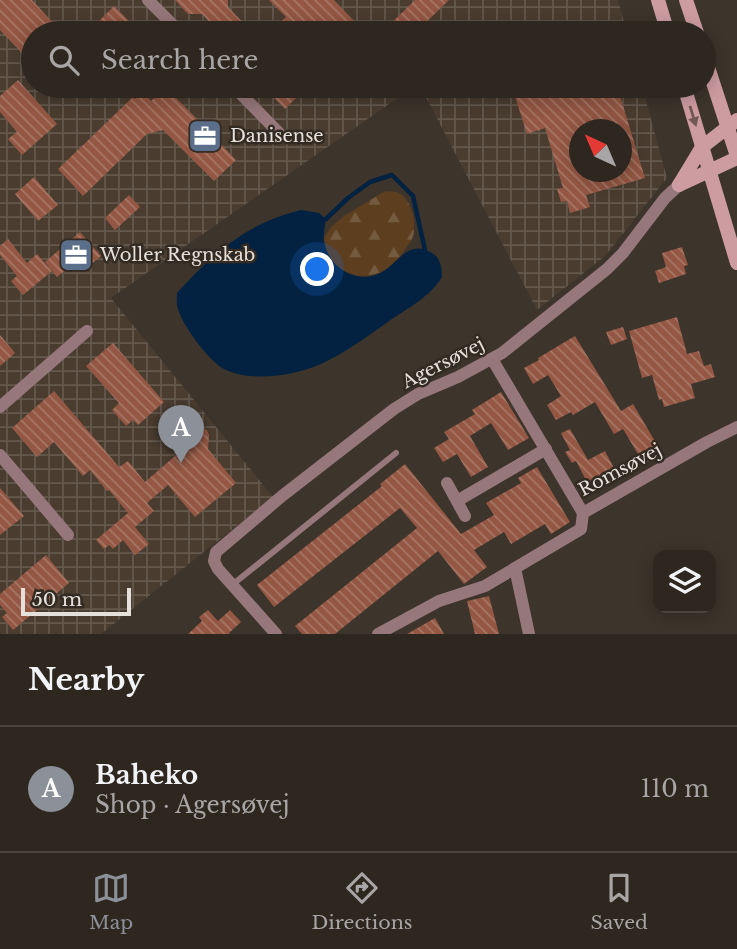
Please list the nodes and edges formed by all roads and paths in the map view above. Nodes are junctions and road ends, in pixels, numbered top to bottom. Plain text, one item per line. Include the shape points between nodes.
1 (148, 0) edge
2 (658, 0) edge
3 (686, 0) edge
4 (169, 21) edge
5 (664, 21) edge
6 (693, 21) edge
7 (716, 85) edge
8 (245, 98) edge
9 (688, 98) edge
10 (732, 124) edge
11 (280, 134) dead end
12 (702, 147) junction
13 (737, 157) edge
14 (710, 171) junction
15 (679, 185) junction
16 (737, 263) edge
17 (87, 331) dead end
18 (492, 359) junction
19 (0, 407) edge
20 (737, 427) edge
21 (546, 449) junction
22 (396, 453) dead end
23 (0, 455) edge
24 (447, 483) dead end
25 (457, 501) junction
26 (583, 513) junction
27 (465, 516) dead end
28 (68, 535) dead end
29 (515, 568) junction
30 (232, 585) junction
31 (276, 634) edge
32 (379, 634) edge
33 (529, 634) edge

1 - 4 street
2 - 5 street
3 - 6 street
7 - 10 street
8 - 11 street
9 -> 12 street
10 - 12 street
10 - 13 street
12 - 14 street
12 - 15 street
13 - 14 street
14 - 15 street
14 - 16 street
15 - 18 street, Agersøvej via 607,269
17 - 19 street
18 - 21 street, Romsøvej
18 - 30 street, Agersøvej via 394,409 216,551 214,562
20 - 26 street, Romsøvej
21 - 25 street
21 - 26 street, Romsøvej
22 - 30 lane
23 - 28 street
24 - 25 street
25 - 27 street
26 - 29 street via 581,529
29 - 32 street
29 - 33 street
30 - 31 street

